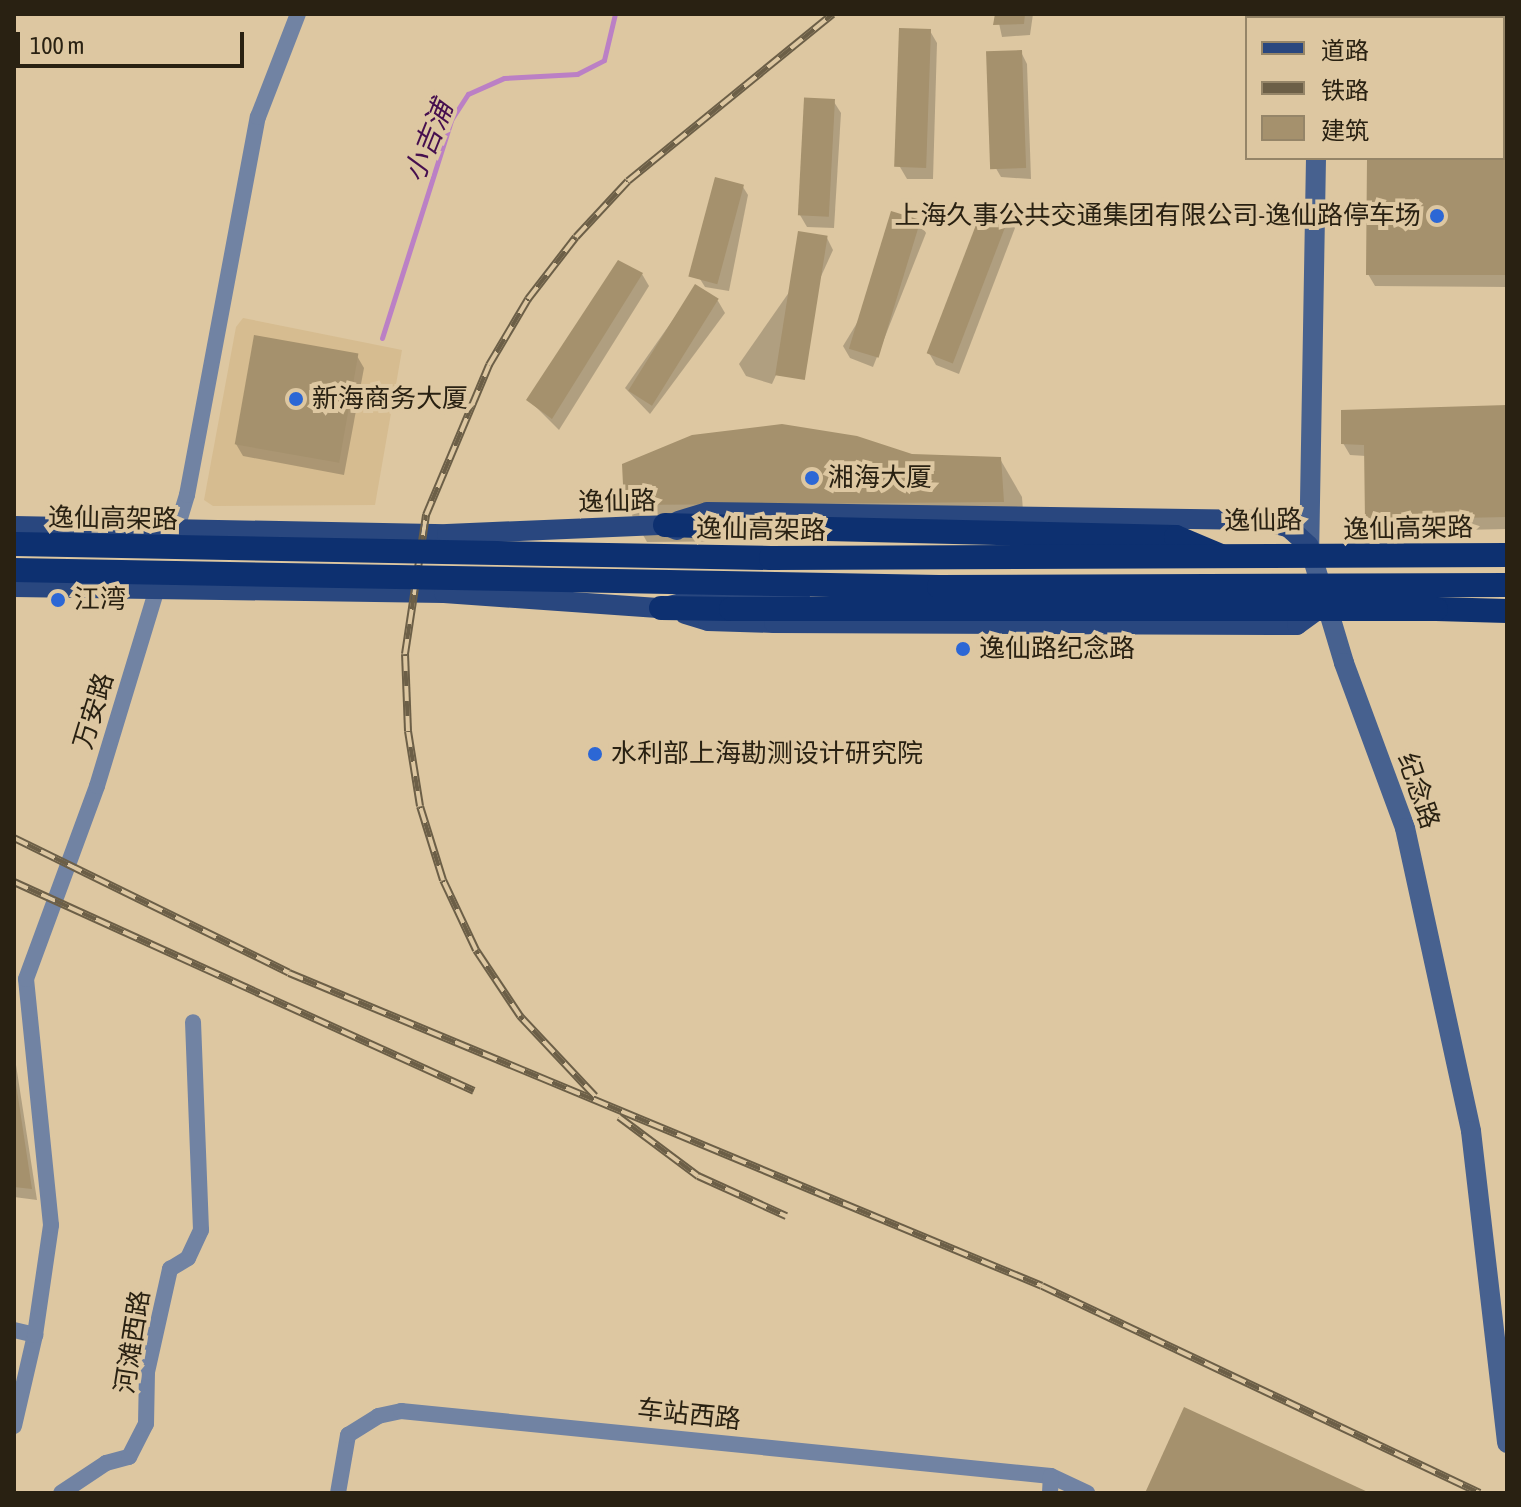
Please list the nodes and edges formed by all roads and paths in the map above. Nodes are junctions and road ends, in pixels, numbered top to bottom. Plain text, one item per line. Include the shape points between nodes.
1 (298, 14) edge
2 (1316, 160) edge
3 (665, 525) junction
4 (14, 526) edge
5 (177, 529) junction
6 (447, 534) junction
7 (14, 544) edge
8 (1309, 546) junction
9 (1507, 552) edge
10 (1230, 560) junction
11 (14, 570) edge
12 (1507, 585) edge
13 (14, 587) edge
14 (1300, 587) junction
15 (156, 591) junction
16 (444, 593) junction
17 (1507, 604) edge
18 (1326, 605) junction
19 (661, 608) junction
20 (1436, 609) junction
21 (1507, 611) edge
22 (193, 1022) dead end
23 (14, 1330) edge
24 (35, 1335) junction
25 (1505, 1399) edge
26 (14, 1426) edge
27 (1507, 1443) edge
28 (1050, 1485) edge
29 (61, 1493) edge
30 (338, 1493) edge
31 (1087, 1493) edge

1 - 5 street, 万安路 via 258,117
2 - 8 street, 纪念路
3 - 6 main road, 逸仙路
3 - 8 main road, 逸仙路 via 698,538
3 - 8 main road via 707,512 1259,520 1288,527
3 - 10 highway, bridge via 1176,537
4 - 5 main road, 逸仙路
5 - 6 main road, 逸仙路
5 - 15 street, 万安路
6 - 16 main road via 433,542 425,566 432,586
7 - 10 highway, 逸仙高架路, bridge via 375,554
8 - 9 main road, 逸仙路
8 - 18 street, 纪念路
9 - 10 highway, 逸仙高架路, bridge
11 - 14 highway, 逸仙高架路, bridge via 923,587
12 - 14 highway, 逸仙高架路, bridge
13 - 15 main road
14 - 20 highway, bridge
15 - 16 main road
15 - 24 street, 万安路 via 97,786 26,979 51,1225
16 - 19 main road
17 - 18 main road
18 - 19 main road via 1297,625 1094,626 708,621
18 - 25 street, 纪念路 via 1405,828 1471,1131
19 - 20 highway, bridge
20 - 21 highway
22 - 29 street, 河滩西路 via 201,1230 188,1258 170,1269 147,1372 146,1424 129,1457 106,1463
23 - 24 street
24 - 26 street, 万安路
25 - 27 street, 纪念路
28 - 30 street, 车站西路 via 401,1411 378,1416 348,1435
28 - 31 street, 车站西路

